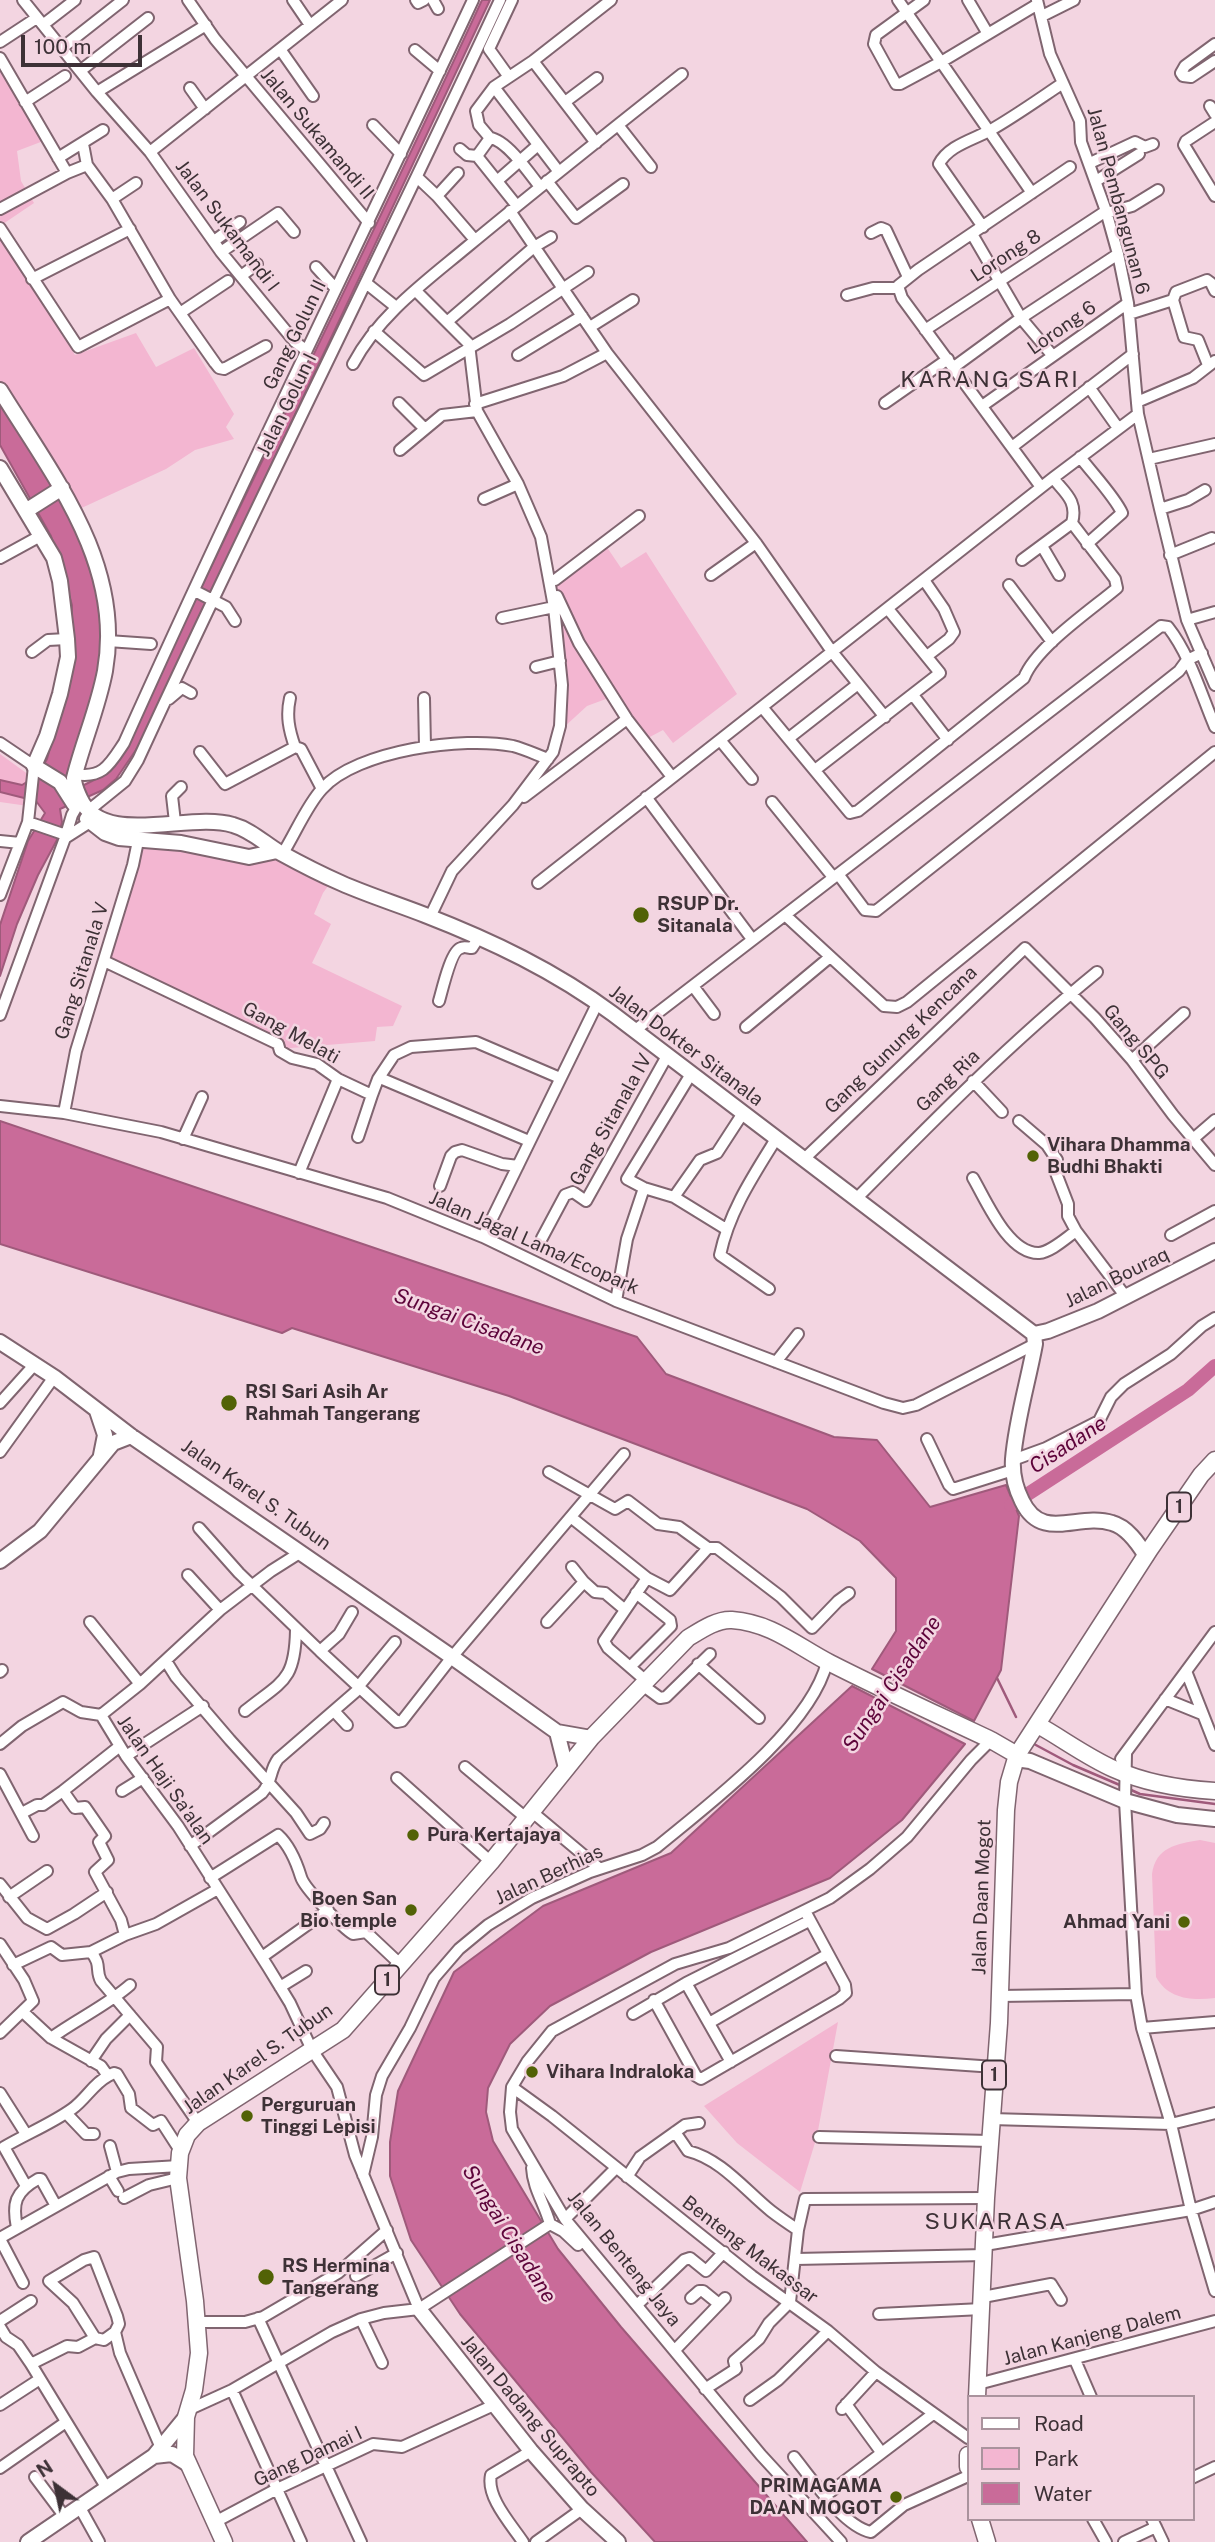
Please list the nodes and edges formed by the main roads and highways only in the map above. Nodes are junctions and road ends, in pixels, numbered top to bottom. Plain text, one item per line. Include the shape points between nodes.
1 (0, 390) edge
2 (0, 468) edge
3 (60, 489) junction
4 (16, 494) junction
5 (33, 507) junction
6 (39, 530) junction
7 (82, 810) junction
8 (220, 822) junction
9 (216, 851) junction
10 (280, 852) junction
11 (1215, 1251) edge
12 (1039, 1336) junction
13 (0, 1342) edge
14 (97, 1411) junction
15 (131, 1436) junction
16 (101, 1456) junction
17 (1215, 1460) edge
18 (1146, 1556) junction
19 (0, 1561) edge
20 (1053, 1701) junction
21 (1038, 1725) junction
22 (557, 1731) junction
23 (591, 1738) junction
24 (1013, 1754) junction
25 (566, 1768) junction
26 (1213, 1788) edge
27 (1215, 1819) edge
28 (419, 2309) road end
29 (977, 2390) edge
30 (187, 2414) junction
31 (157, 2452) junction
32 (188, 2464) junction
33 (981, 2521) edge
34 (36, 2540) edge
35 (225, 2542) edge
36 (618, 2542) edge
37 (987, 2542) edge

1 - 3 main road
2 - 4 main road
3 - 5 main road
3 - 7 main road via 92,548 108,615 105,672 75,780
4 - 5 main road
4 - 6 main road
5 - 6 main road
6 - 7 main road via 60,581 68,657 36,769 64,786
7 - 8 main road, Jalan Dokter Sitanala via 111,824 135,827
7 - 9 main road via 105,833
8 - 9 main road via 224,836
8 - 10 main road, Jalan Dokter Sitanala via 243,829
9 - 10 main road via 249,857
10 - 12 main road, Jalan Dokter Sitanala via 341,883 479,937 558,976 638,1027 667,1056
11 - 12 main road, Jalan Bouraq
12 - 18 main road via 1013,1469 1018,1494 1027,1512 1047,1524 1115,1523 1137,1541
13 - 14 main road, Jalan Karel S. Tubun
14 - 15 main road, Jalan Karel S. Tubun
14 - 16 main road via 105,1435
15 - 16 main road via 120,1439
15 - 22 main road, Jalan Karel S. Tubun
16 - 19 main road via 40,1531
17 - 18 highway, Jalan Daan Mogot / 1
18 - 20 highway, Jalan Daan Mogot / 1
20 - 21 highway, Jalan Daan Mogot / 1
20 - 24 highway via 1040,1711
21 - 24 highway, Jalan Daan Mogot / 1
21 - 26 highway via 1122,1773 1160,1784
22 - 23 main road, Jalan Karel S. Tubun
22 - 25 main road
23 - 24 highway, Jalan Karel S. Tubun / 1 via 688,1638 729,1620 754,1623 800,1644
23 - 25 highway, Jalan Karel S. Tubun / 1
24 - 27 main road via 1125,1800 1177,1815
24 - 29 highway, Jalan Daan Mogot / 1 via 1006,1810
25 - 30 highway, Jalan Karel S. Tubun / 1 via 491,1862 343,2029 198,2123 187,2136 179,2165 199,2353
28 - 36 main road, Jalan Dadang Suprapto via 531,2451
30 - 31 main road
30 - 32 highway
31 - 32 main road via 172,2454
31 - 34 main road
32 - 35 highway
33 - 37 highway

